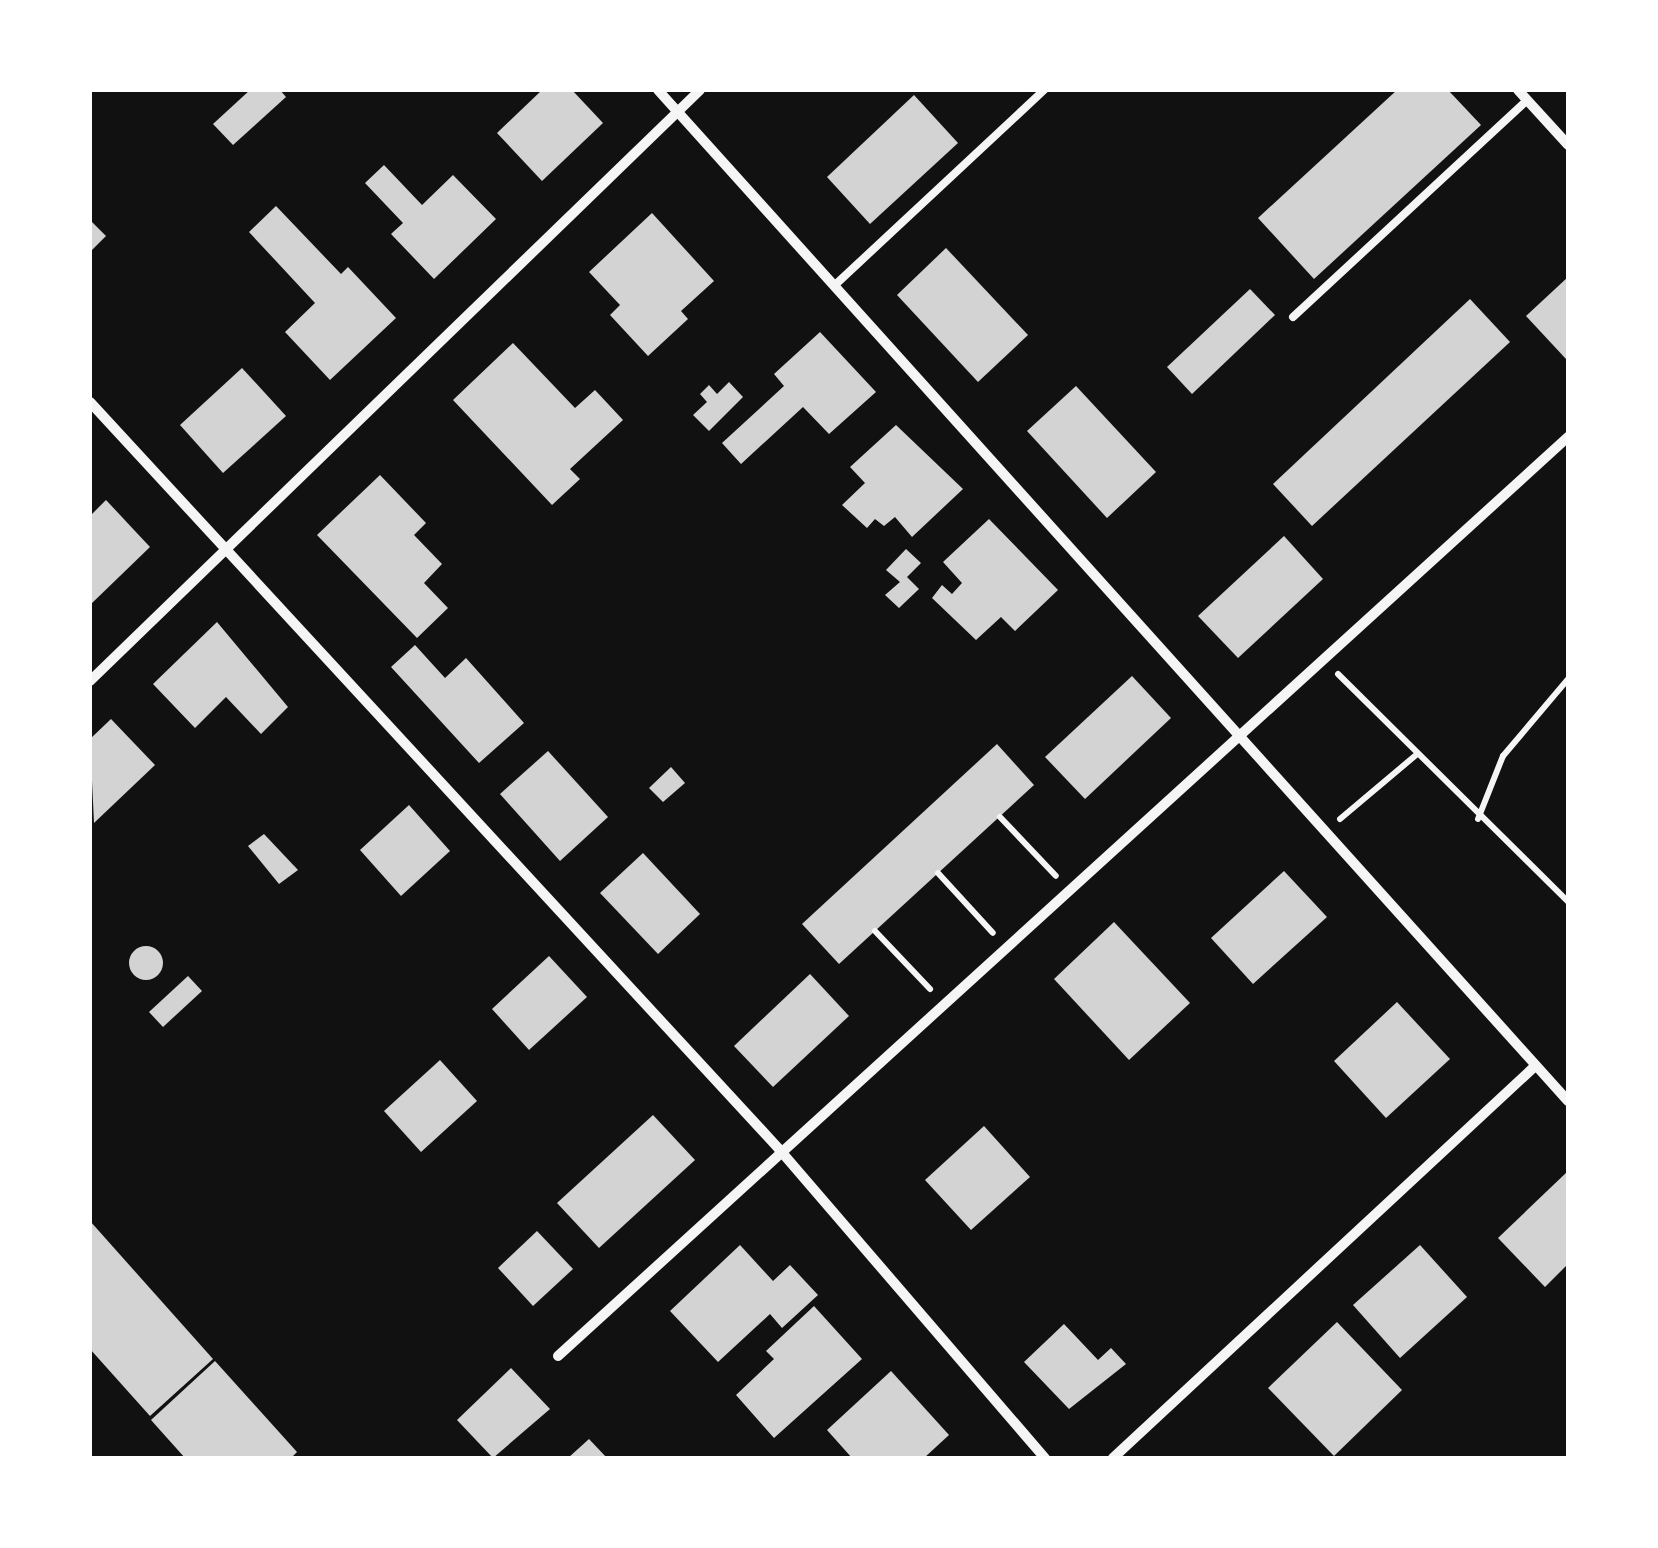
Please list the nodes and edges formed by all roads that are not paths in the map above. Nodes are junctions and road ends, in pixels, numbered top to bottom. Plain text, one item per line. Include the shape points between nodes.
1 (658, 90) edge
2 (700, 90) edge
3 (1044, 90) edge
4 (1518, 90) edge
5 (1527, 100) junction
6 (677, 111) junction
7 (1568, 145) edge
8 (835, 285) junction
9 (1293, 317) dead end
10 (90, 402) edge
11 (1568, 437) edge
12 (224, 547) junction
13 (90, 681) edge
14 (1240, 732) junction
15 (1534, 1066) junction
16 (1568, 1101) edge
17 (779, 1149) junction
18 (558, 1356) dead end
19 (1045, 1458) edge
20 (1113, 1458) edge

1 - 6 street
2 - 6 street
3 - 8 lane
4 - 5 street
5 - 7 street
5 - 9 lane
6 - 8 street
6 - 12 street
8 - 14 street
10 - 12 street
11 - 14 street
12 - 13 street
12 - 17 street
14 - 15 street
14 - 17 street
15 - 16 street
15 - 20 street
17 - 18 street
17 - 19 street

